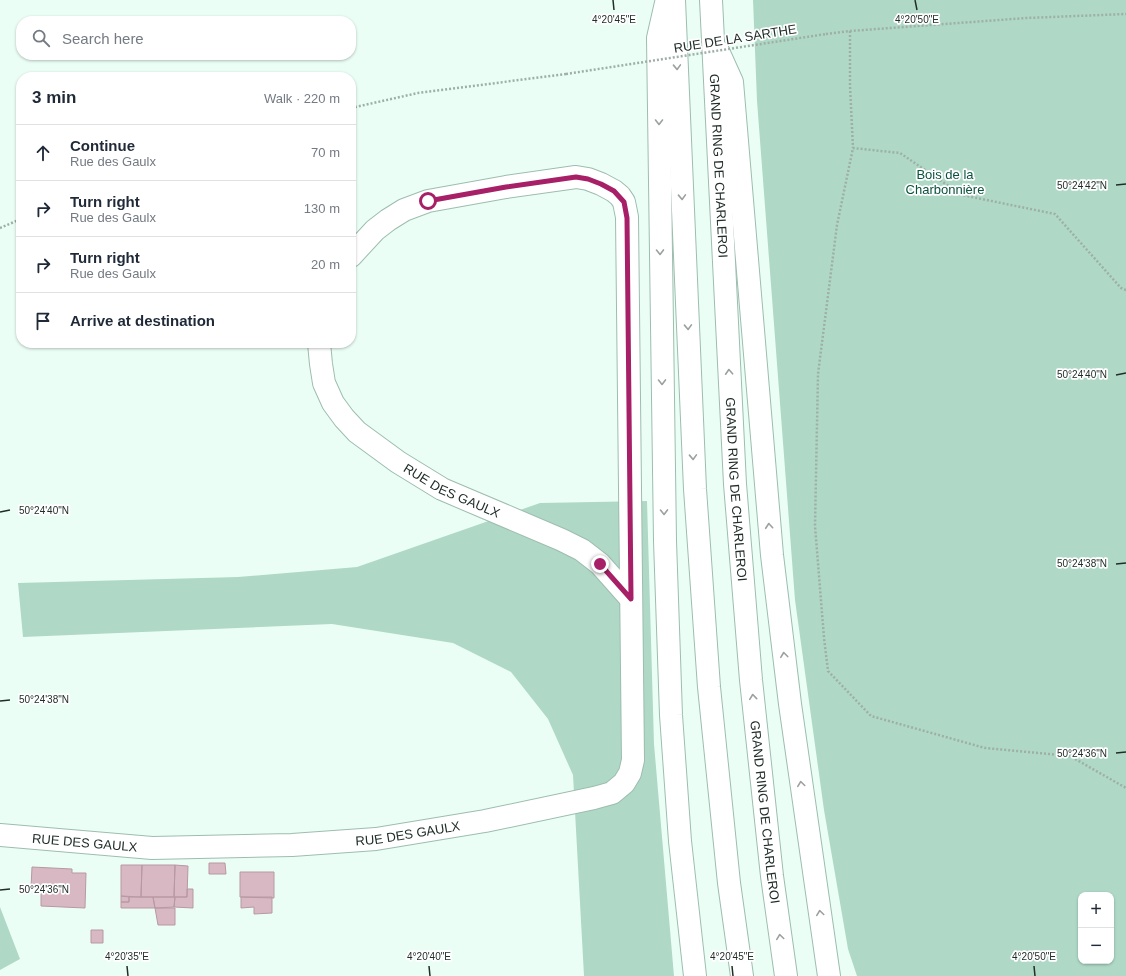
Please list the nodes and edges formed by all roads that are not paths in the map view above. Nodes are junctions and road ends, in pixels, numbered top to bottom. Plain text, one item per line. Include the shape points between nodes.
1 (667, 0) edge
2 (674, 0) edge
3 (711, 0) edge
4 (713, 39) junction
5 (356, 251) edge
6 (319, 348) edge
7 (631, 599) junction
8 (0, 835) edge
9 (829, 972) edge
10 (695, 976) edge
11 (742, 976) edge
12 (786, 976) edge

1 -> 10 main road via 658,38 664,541 680,841
2 -> 11 main road via 695,489 709,687 729,882
3 - 4 main road, GRAND RING DE CHARLEROI
9 -> 4 main road via 790,704 772,554 732,82
12 -> 4 main road, GRAND RING DE CHARLEROI via 772,876 751,680 735,484
5 - 7 main road, RUE DES GAULX via 388,220 404,210 428,201 576,177 601,184 620,196 627,218
6 - 7 main road, RUE DES GAULX via 324,384 333,403 357,432 398,462 442,489 582,550 600,564
7 - 8 main road, RUE DES GAULX via 633,760 624,783 612,792 484,821 376,839 292,845 152,848

